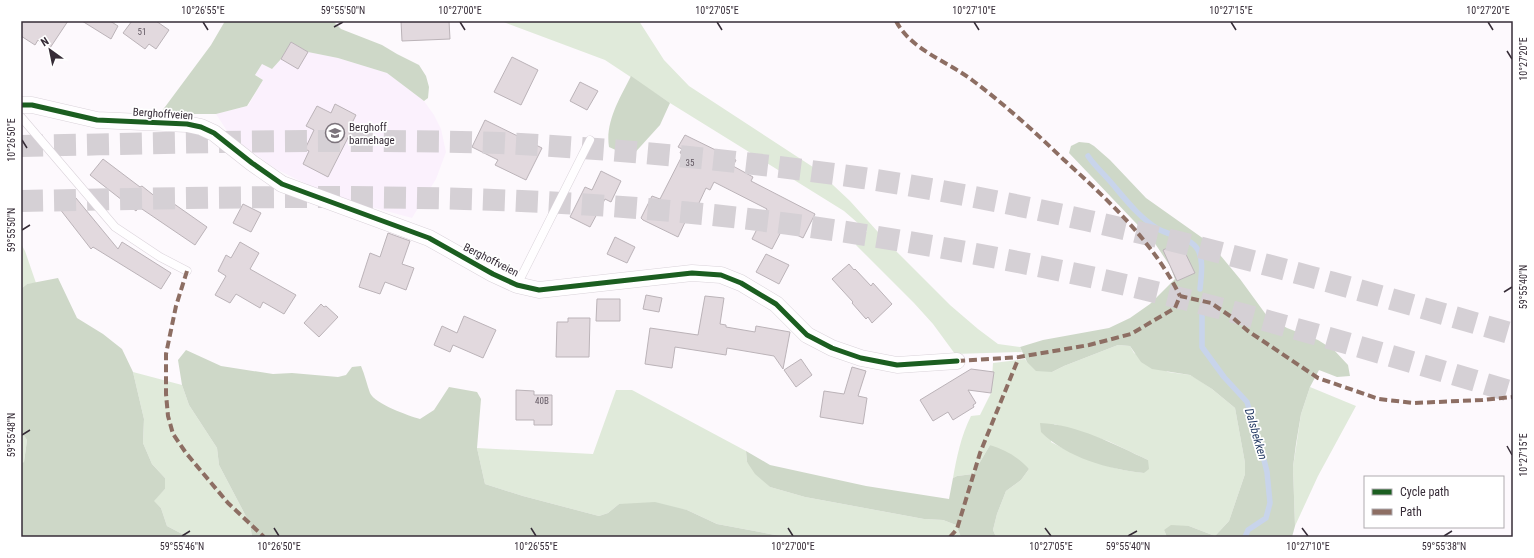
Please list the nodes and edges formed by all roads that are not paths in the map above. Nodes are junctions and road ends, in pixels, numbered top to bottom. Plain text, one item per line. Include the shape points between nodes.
1 (21, 105) edge
2 (21, 117) edge
3 (590, 140) dead end
4 (187, 271) dead end
5 (517, 285) junction
6 (957, 361) dead end

1 - 5 street, Berghoffveien via 32,105 97,120 201,126 282,184 429,238
2 - 4 lane via 115,227 160,257
3 - 5 lane
5 - 6 street, Berghoffveien via 539,290 692,273 721,275 741,283 776,304 807,335 832,348 861,358 897,365

